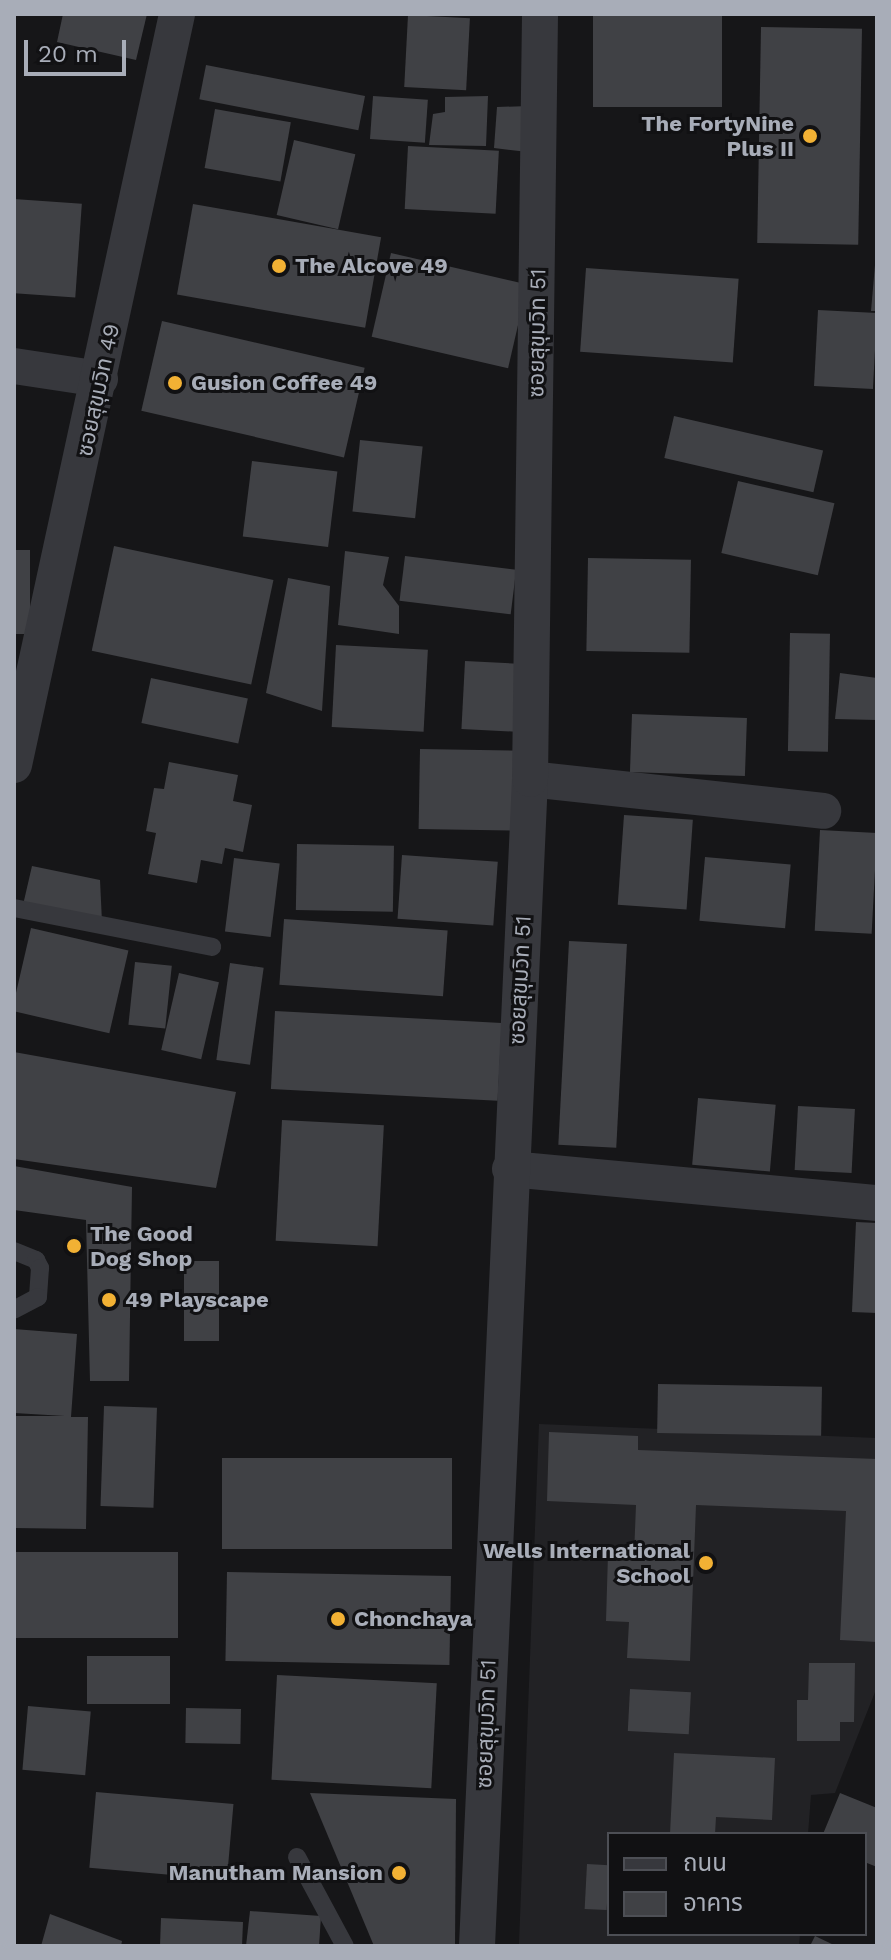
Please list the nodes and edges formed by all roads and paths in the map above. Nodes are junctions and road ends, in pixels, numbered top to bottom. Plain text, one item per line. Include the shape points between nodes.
1 (177, 14) edge
2 (540, 14) edge
3 (14, 366) edge
4 (100, 379) junction
5 (28, 658) edge
6 (14, 765) edge
7 (530, 779) junction
8 (823, 811) dead end
9 (14, 908) edge
10 (212, 947) dead end
11 (510, 1169) junction
12 (877, 1203) edge
13 (14, 1251) edge
14 (14, 1310) edge
15 (297, 1857) dead end
16 (345, 1946) edge
17 (477, 1946) edge

1 - 4 street, ซอยสุขุมวิท 49
2 - 7 street, ซอยสุขุมวิท 51
3 - 4 street
4 - 5 street, ซอยสุขุมวิท 49
5 - 6 street, ซอยสุขุมวิท 49
7 - 8 street
7 - 11 street, ซอยสุขุมวิท 51
9 - 10 lane
11 - 12 street
11 - 17 street, ซอยสุขุมวิท 51
13 - 14 lane via 36,1260 40,1268 38,1297
15 - 16 lane

